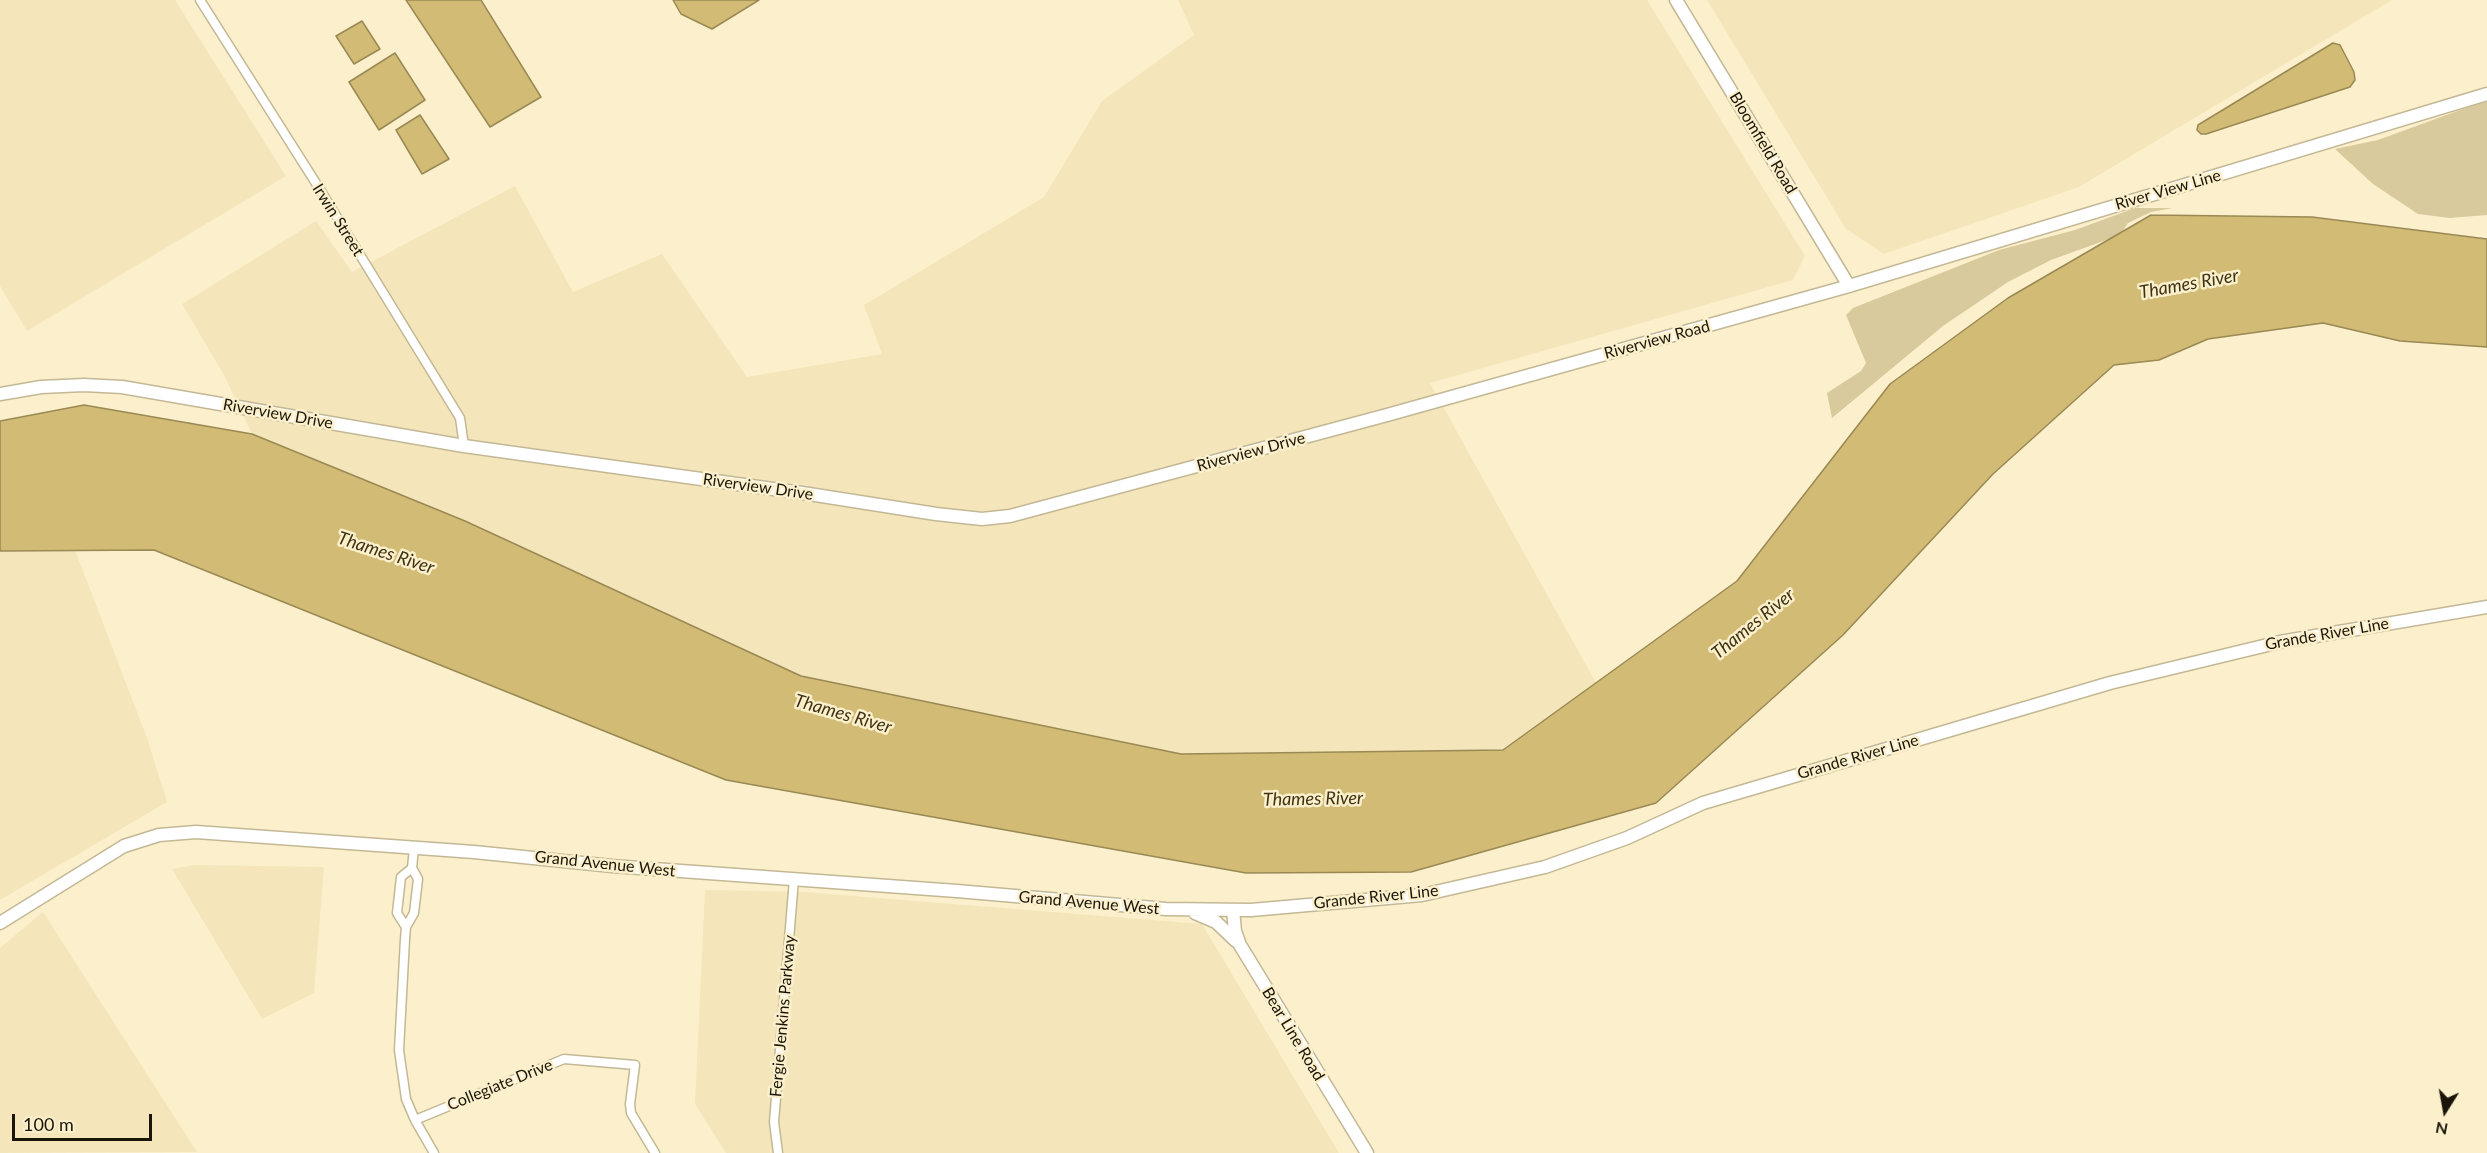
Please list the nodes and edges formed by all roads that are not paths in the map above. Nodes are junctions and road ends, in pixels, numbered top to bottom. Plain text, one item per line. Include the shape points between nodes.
1 (200, 0) edge
2 (1676, 0) edge
3 (2487, 94) edge
4 (1849, 286) junction
5 (1465, 393) joint
6 (0, 394) edge
7 (464, 446) junction
8 (2487, 607) edge
9 (414, 848) junction
10 (412, 868) junction
11 (794, 879) junction
12 (1179, 909) junction
13 (1233, 910) junction
14 (0, 923) edge
15 (406, 927) junction
16 (1240, 945) junction
17 (415, 1120) junction
18 (434, 1153) edge
19 (655, 1153) edge
20 (778, 1153) edge
21 (1367, 1153) edge

1 - 7 street, Irwin Street via 460,418
2 - 4 main road, Bloomfield Road
3 - 4 main road, River View Line
4 - 5 main road, Riverview Road
5 - 7 main road, Riverview Drive via 1037,511 982,519
6 - 7 main road, Riverview Drive via 84,384 122,387
8 - 13 main road, Grande River Line via 2280,642 2110,682 1703,803 1627,838 1545,867 1422,895
9 - 10 street
9 - 11 main road, Grand Avenue West
9 - 14 main road, Grand Avenue West via 196,832 159,835 123,846
10 - 15 street via 418,879 414,913
10 - 15 street via 401,876 397,913
11 - 12 main road, Grand Avenue West
11 - 20 street, Fergie Jenkins Parkway via 774,1122
12 - 13 main road, Grand Avenue West
12 - 16 main road via 1208,917
13 - 16 main road, Bear Line Road
15 - 17 street via 399,1050 406,1099
16 - 21 main road, Bear Line Road
17 - 18 street
17 - 19 street, Collegiate Drive via 564,1059 635,1065 631,1113

